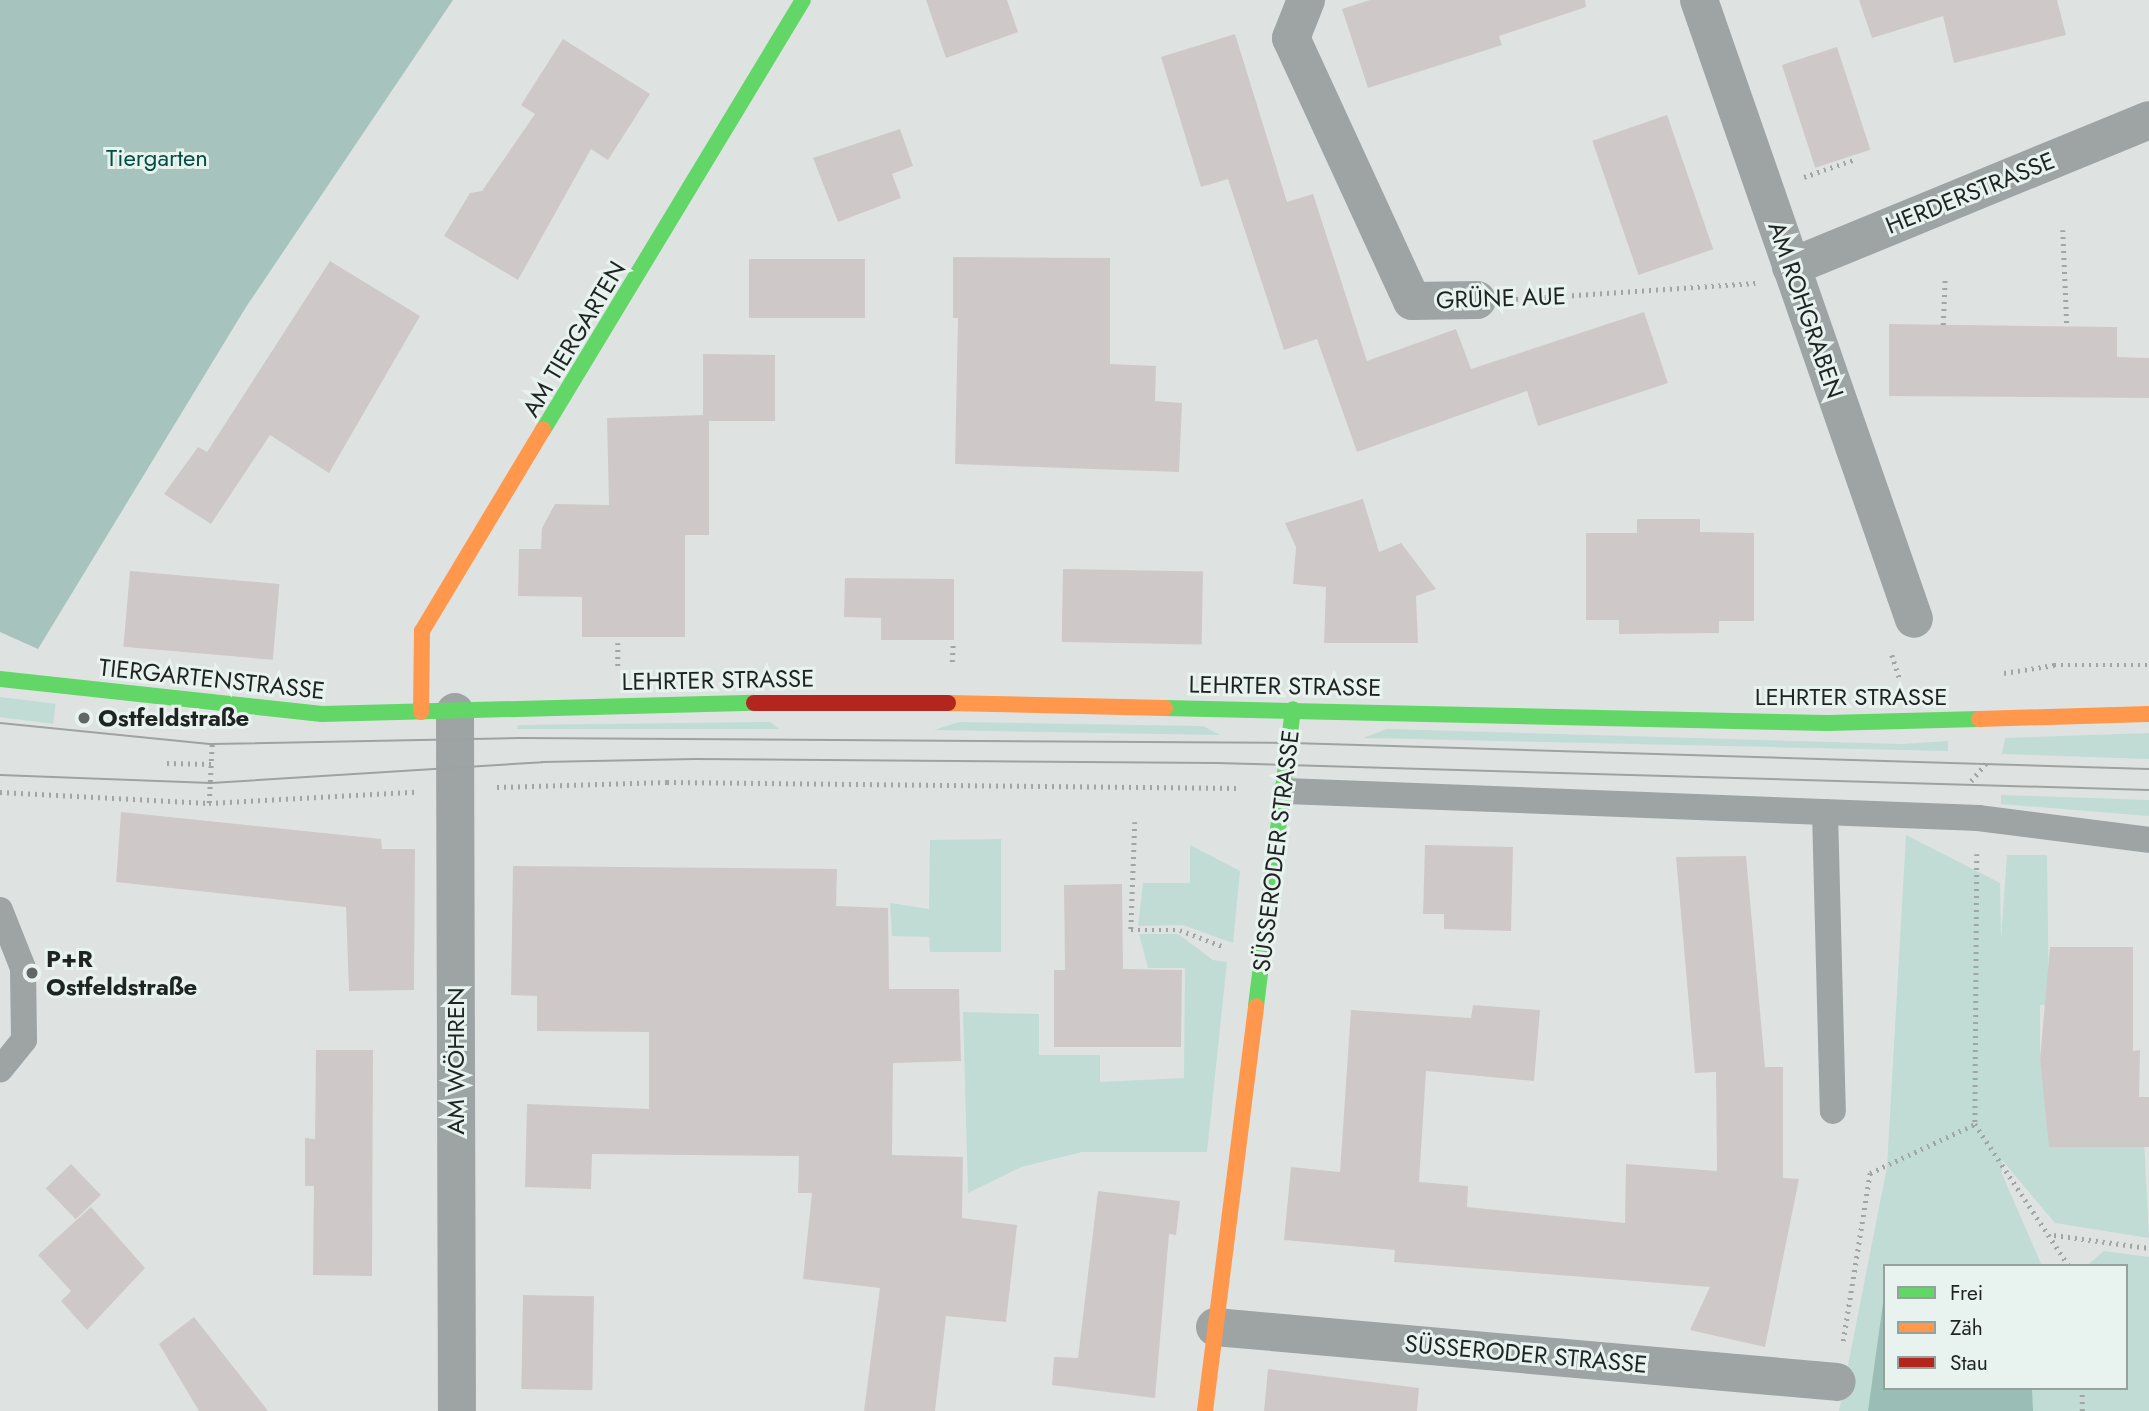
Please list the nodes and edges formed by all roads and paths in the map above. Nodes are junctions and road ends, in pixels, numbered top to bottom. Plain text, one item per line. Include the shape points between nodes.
1 (803, 0) edge
2 (1306, 0) edge
3 (1699, 0) edge
4 (2149, 120) edge
5 (1856, 159) dead end
6 (1838, 165) dead end
7 (2063, 230) dead end
8 (1791, 267) junction
9 (1945, 278) dead end
10 (1477, 300) joint
11 (1943, 325) dead end
12 (2067, 326) dead end
13 (1914, 620) dead end
14 (618, 643) dead end
15 (2054, 665) dead end
16 (2149, 665) edge
17 (619, 672) dead end
18 (0, 679) edge
19 (1293, 709) junction
20 (438, 712) junction
21 (2149, 714) edge
22 (1994, 753) dead end
23 (167, 763) dead end
24 (211, 764) dead end
25 (455, 790) junction
26 (1286, 791) junction
27 (0, 792) edge
28 (1825, 812) junction
29 (1978, 818) junction
30 (1135, 822) dead end
31 (2149, 840) edge
32 (0, 910) edge
33 (1262, 962) junction
34 (0, 1070) edge
35 (1833, 1111) dead end
36 (1975, 1124) junction
37 (2053, 1235) junction
38 (2149, 1248) edge
39 (2068, 1264) edge
40 (1215, 1327) junction
41 (1837, 1382) joint
42 (2082, 1390) edge
43 (457, 1411) edge
44 (1205, 1411) edge
45 (2082, 1411) edge

1 - 20 main road, AM TIERGARTEN via 422,631
2 - 10 street, GRÜNE AUE via 1291,38 1412,301
3 - 8 street, AM ROHGRABEN
4 - 8 street, HERDERSTRASSE
5 - 6 path
7 - 12 path
8 - 10 path, GRÜNE AUE via 1744,287
8 - 13 street, AM ROHGRABEN
9 - 11 path
14 - 17 path
15 - 16 path
18 - 20 main road, TIERGARTENSTRASSE via 323,714
19 - 20 main road, LEHRTER STRASSE via 848,701
19 - 21 main road, LEHRTER STRASSE via 1828,723
19 - 26 main road, SÜSSERODER STRASSE
20 - 25 street, AM WÖHREN
22 - 29 path via 1955,799 1977,798
23 - 24 path
25 - 26 path via 681,782
25 - 27 path via 209,803
25 - 43 street, AM WÖHREN
26 - 28 lane
26 - 33 main road, SÜSSERODER STRASSE
28 - 29 lane
28 - 35 lane
29 - 31 lane
29 - 36 path
30 - 33 path via 1131,930 1180,930
32 - 34 lane via 23,968 24,1040
33 - 40 main road, SÜSSERODER STRASSE
36 - 37 path
36 - 41 path via 1870,1173
37 - 38 path
37 - 39 path
40 - 41 street, SÜSSERODER STRASSE
40 - 44 main road, SÜSSERODER STRASSE
42 - 45 path

